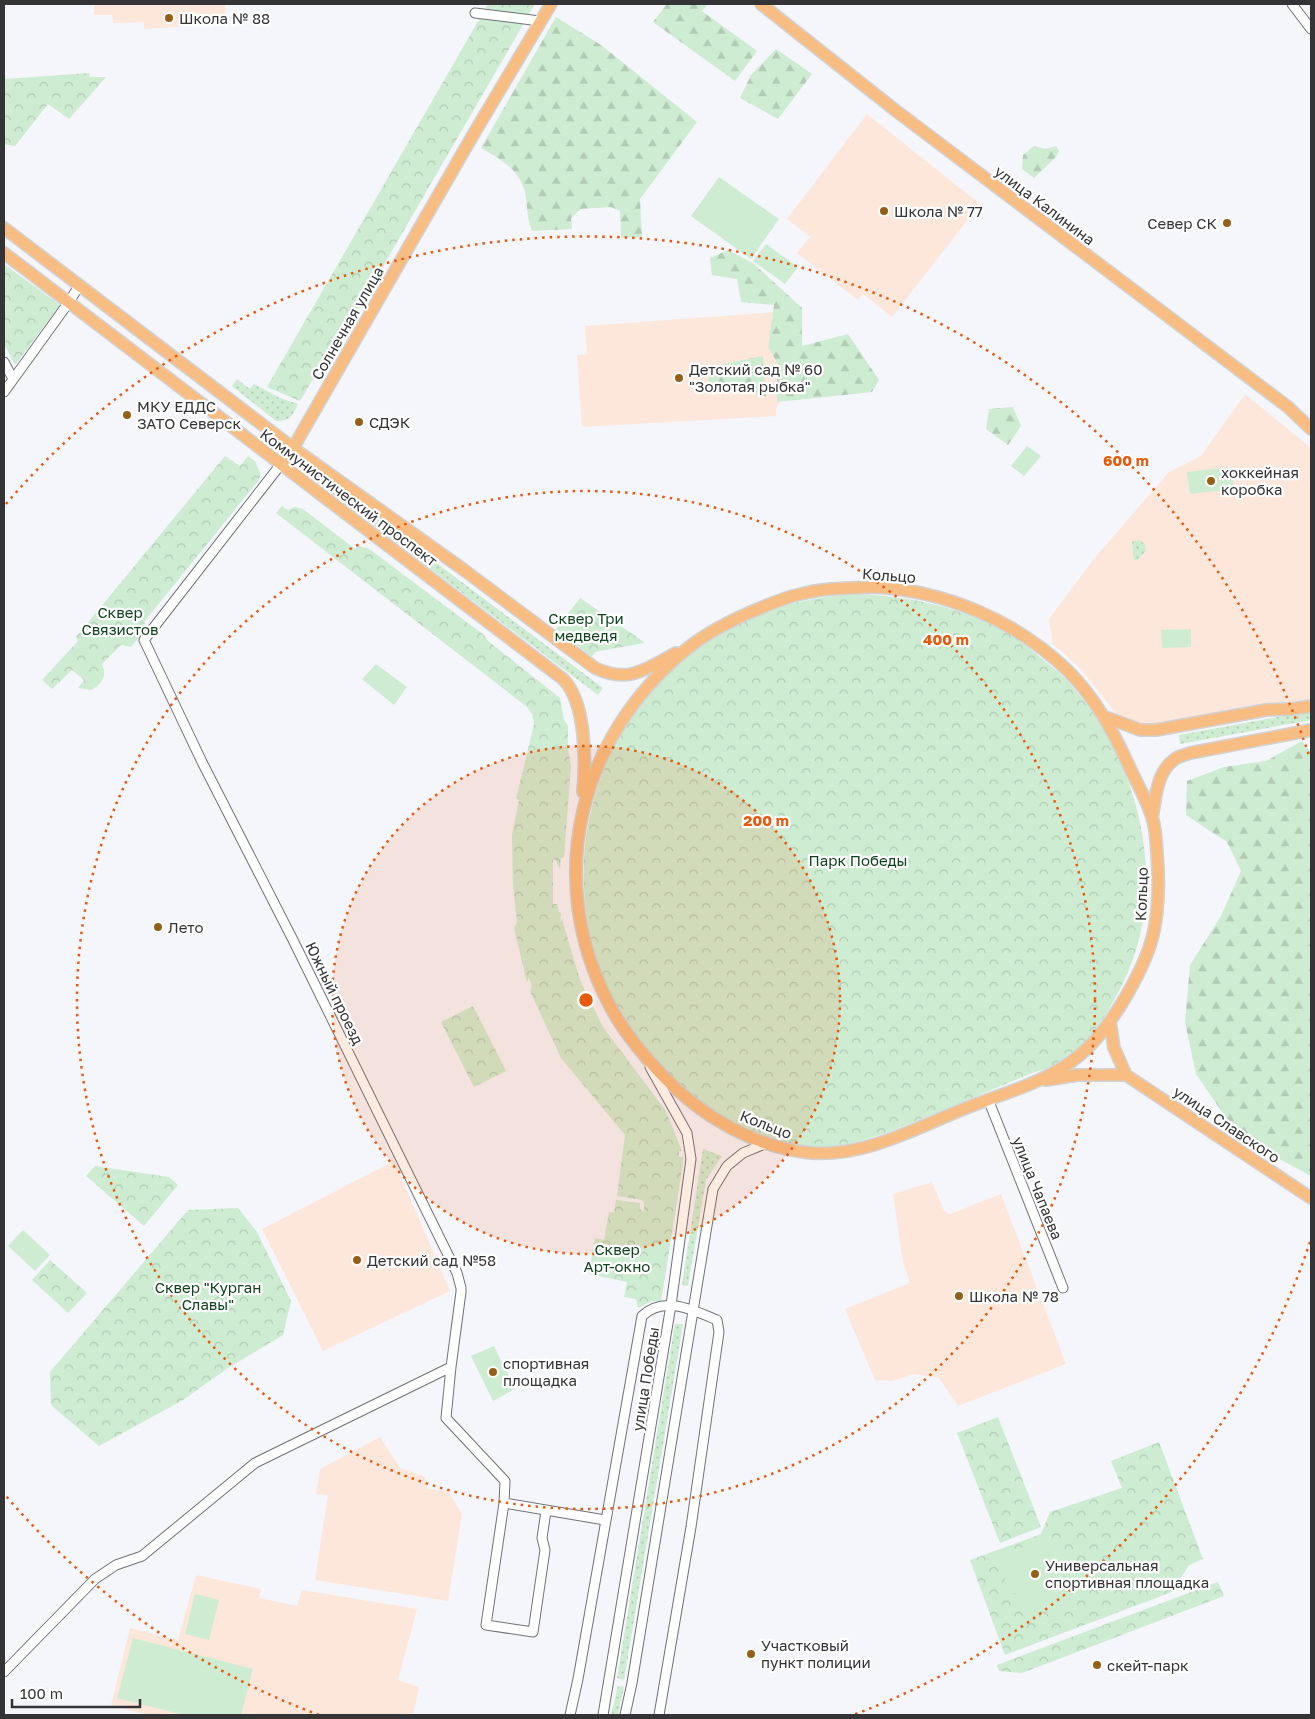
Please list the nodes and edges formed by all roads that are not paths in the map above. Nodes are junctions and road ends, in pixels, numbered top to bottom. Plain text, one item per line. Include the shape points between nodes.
1 (551, 4) edge
2 (761, 4) edge
3 (1292, 4) edge
4 (475, 13) dead end
5 (540, 21) junction
6 (1311, 29) edge
7 (4, 228) edge
8 (4, 253) edge
9 (79, 286) junction
10 (70, 302) junction
11 (4, 362) edge
12 (13, 379) junction
13 (4, 391) edge
14 (1311, 429) edge
15 (293, 448) junction
16 (281, 464) junction
17 (144, 640) joint
18 (691, 646) junction
19 (1311, 706) edge
20 (1103, 716) junction
21 (1311, 730) edge
22 (581, 816) junction
23 (1152, 818) junction
24 (1110, 1021) junction
25 (644, 1056) junction
26 (1126, 1075) junction
27 (1036, 1082) junction
28 (988, 1099) junction
29 (767, 1143) junction
30 (1311, 1198) edge
31 (1063, 1288) dead end
32 (671, 1305) junction
33 (692, 1310) junction
34 (451, 1368) junction
35 (504, 1503) junction
36 (546, 1511) junction
37 (605, 1520) junction
38 (4, 1672) edge
39 (570, 1715) edge
40 (603, 1715) edge
41 (625, 1715) edge
42 (659, 1715) edge

1 - 5 main road, Солнечная улица
2 - 14 main road, улица Калинина via 903,116 1288,407
3 - 6 street
4 - 5 street
5 - 15 main road, Солнечная улица
7 - 9 main road, Коммунистический проспект
8 - 10 main road, Коммунистический проспект
9 - 10 street
9 - 15 main road, Коммунистический проспект
10 - 12 street
10 - 16 main road, Коммунистический проспект
11 - 12 street
12 - 13 street
15 - 16 main road, Солнечная улица
15 - 18 main road, Коммунистический проспект via 595,668 623,676 645,670
16 - 17 street, Солнечная улица
16 - 22 main road, Коммунистический проспект via 568,684 576,699 583,738
17 - 34 street, Южный проезд via 457,1273 461,1288
18 - 20 main road, Кольцо via 730,621 802,593 872,587 908,590 974,609 1026,637 1066,669
18 - 22 main road, Кольцо via 642,691 612,734 597,766
19 - 20 main road via 1266,710 1156,730 1140,730
20 - 23 main road, Кольцо via 1125,756
21 - 23 main road via 1190,753 1175,759 1164,770 1158,785
22 - 25 main road, Кольцо via 576,869 580,924 592,965 610,1007
23 - 24 main road, Кольцо via 1159,888 1155,929 1132,987
24 - 26 main road via 1114,1048
24 - 27 main road, Кольцо via 1078,1058
25 - 29 main road, Кольцо via 674,1088 701,1110
25 - 32 street, улица Победы via 687,1133 691,1159
26 - 27 main road via 1078,1075
26 - 30 main road, улица Славского
27 - 28 main road, Кольцо
28 - 29 main road, Кольцо via 893,1137 844,1152 796,1151
28 - 31 street, улица Чапаева
29 - 33 street via 744,1153 727,1166 713,1190
32 - 33 street
32 - 37 street via 650,1308 642,1316
32 - 40 street, улица Победы
33 - 41 street
33 - 42 street via 717,1320 719,1332
34 - 35 street, Южный проезд via 446,1418 505,1481
34 - 38 street via 255,1463 142,1556 116,1565 94,1578
35 - 36 street
35 - 36 street, Южный проезд via 486,1625 533,1632 545,1550 542,1538
36 - 37 street
37 - 39 street

